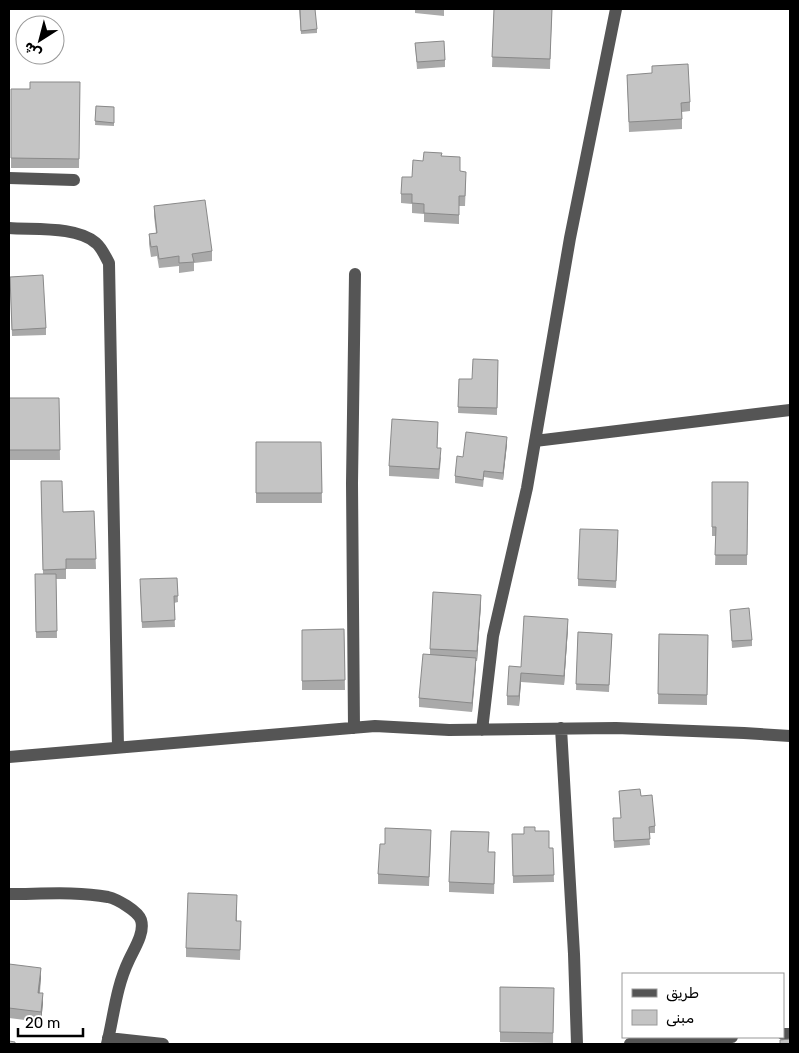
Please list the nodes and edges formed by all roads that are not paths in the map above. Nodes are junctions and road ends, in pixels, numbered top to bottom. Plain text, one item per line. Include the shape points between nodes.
1 (616, 9) edge
2 (9, 178) edge
3 (74, 180) dead end
4 (9, 228) edge
5 (355, 274) dead end
6 (790, 410) edge
7 (535, 442) junction
8 (354, 728) junction
9 (561, 728) junction
10 (482, 730) junction
11 (790, 736) edge
12 (118, 747) junction
13 (9, 757) edge
14 (9, 894) edge
15 (715, 1038) edge
16 (108, 1041) edge
17 (163, 1044) edge
18 (577, 1044) edge
19 (630, 1044) edge

1 - 7 street via 570,238
2 - 3 street
4 - 12 street via 74,232 96,243 109,263
5 - 8 street via 352,483
6 - 7 street
7 - 10 street via 493,636
8 - 10 street
8 - 12 street
9 - 10 street
9 - 11 street
9 - 18 street
12 - 13 street
14 - 16 street via 110,897 134,910 141,920 141,934 116,995
15 - 19 street
16 - 17 street

